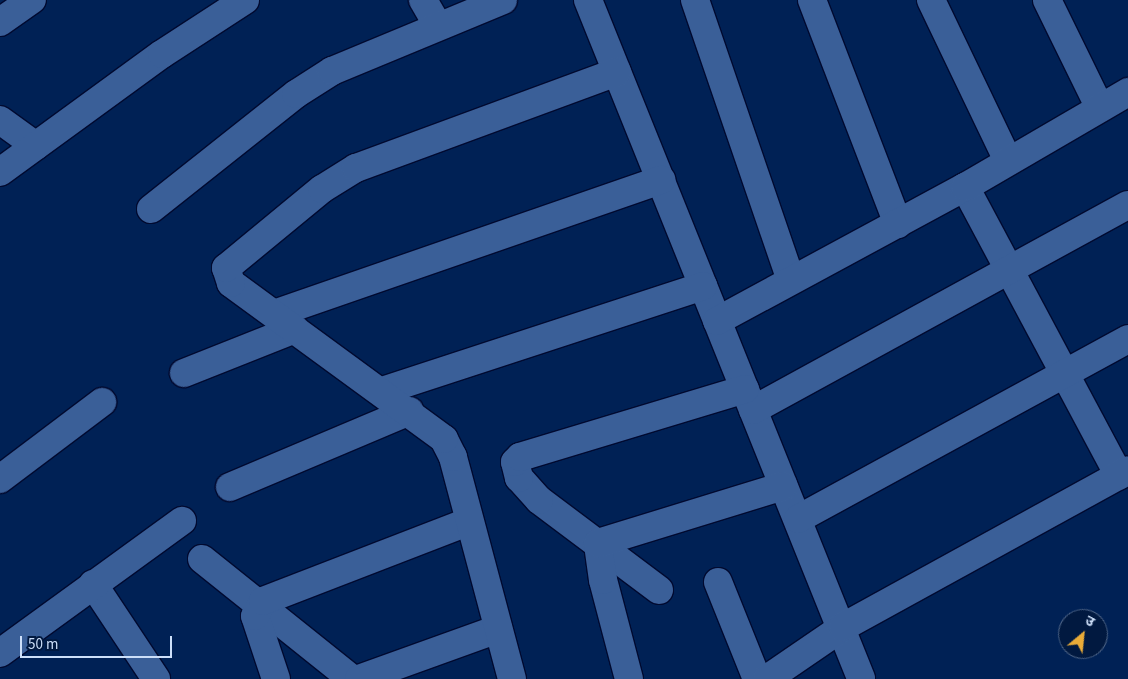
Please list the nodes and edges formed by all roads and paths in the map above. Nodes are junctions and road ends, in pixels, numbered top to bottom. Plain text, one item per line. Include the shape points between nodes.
1 (32, 0) edge
2 (245, 0) edge
3 (423, 0) edge
4 (503, 0) edge
5 (588, 0) edge
6 (695, 0) edge
7 (812, 0) edge
8 (931, 0) edge
9 (1047, 0) edge
10 (0, 22) edge
11 (438, 26) junction
12 (617, 72) junction
13 (1128, 92) edge
14 (1100, 108) junction
15 (0, 120) edge
16 (36, 146) junction
17 (1008, 161) junction
18 (0, 172) edge
19 (662, 180) junction
20 (965, 187) junction
21 (1128, 205) edge
22 (151, 209) dead end
23 (898, 224) junction
24 (1011, 269) junction
25 (791, 280) junction
26 (703, 286) junction
27 (284, 321) junction
28 (718, 321) junction
29 (1128, 338) edge
30 (1065, 372) junction
31 (184, 373) dead end
32 (382, 390) junction
33 (749, 399) junction
34 (102, 402) dead end
35 (410, 411) junction
36 (1124, 473) edge
37 (0, 479) edge
38 (784, 486) junction
39 (230, 487) dead end
40 (798, 519) junction
41 (182, 521) dead end
42 (468, 522) junction
43 (598, 543) junction
44 (202, 559) dead end
45 (718, 582) dead end
46 (93, 584) junction
47 (659, 590) dead end
48 (258, 605) junction
49 (843, 627) junction
50 (498, 629) junction
51 (0, 653) edge
52 (861, 678) dead end
53 (156, 679) edge
54 (276, 679) edge
55 (352, 679) edge
56 (360, 679) edge
57 (512, 679) edge
58 (628, 679) edge
59 (757, 679) edge
60 (768, 679) edge

1 - 10 street
2 - 16 street via 162,54
3 - 11 street
4 - 11 street
5 - 12 street
6 - 25 street
7 - 23 street
8 - 17 street
9 - 14 street
11 - 22 street via 332,71 304,89
12 - 19 street
12 - 27 street via 397,151 356,168 322,189 226,268 231,283
13 - 14 street
14 - 17 street
15 - 16 street
16 - 18 street
17 - 20 street
19 - 26 street
19 - 27 street
20 - 23 street
20 - 24 street
21 - 24 street
23 - 25 street
24 - 30 street
24 - 33 street
25 - 28 street
26 - 28 street
26 - 32 street
27 - 31 street
27 - 32 street
28 - 33 street
29 - 30 street
30 - 36 street
30 - 40 street
32 - 35 street
33 - 38 street
33 - 43 street via 520,457 515,462 516,470 526,486
34 - 37 street
35 - 39 street
35 - 42 street via 444,439 453,457
36 - 49 street
38 - 40 street
38 - 43 street
40 - 49 street
41 - 46 street
42 - 48 street
42 - 50 street
43 - 47 street
43 - 58 street via 603,580
44 - 48 street
45 - 59 street
46 - 51 street
46 - 53 street
48 - 54 street via 255,616
48 - 55 street
49 - 52 street
49 - 60 street
50 - 56 street
50 - 57 street

